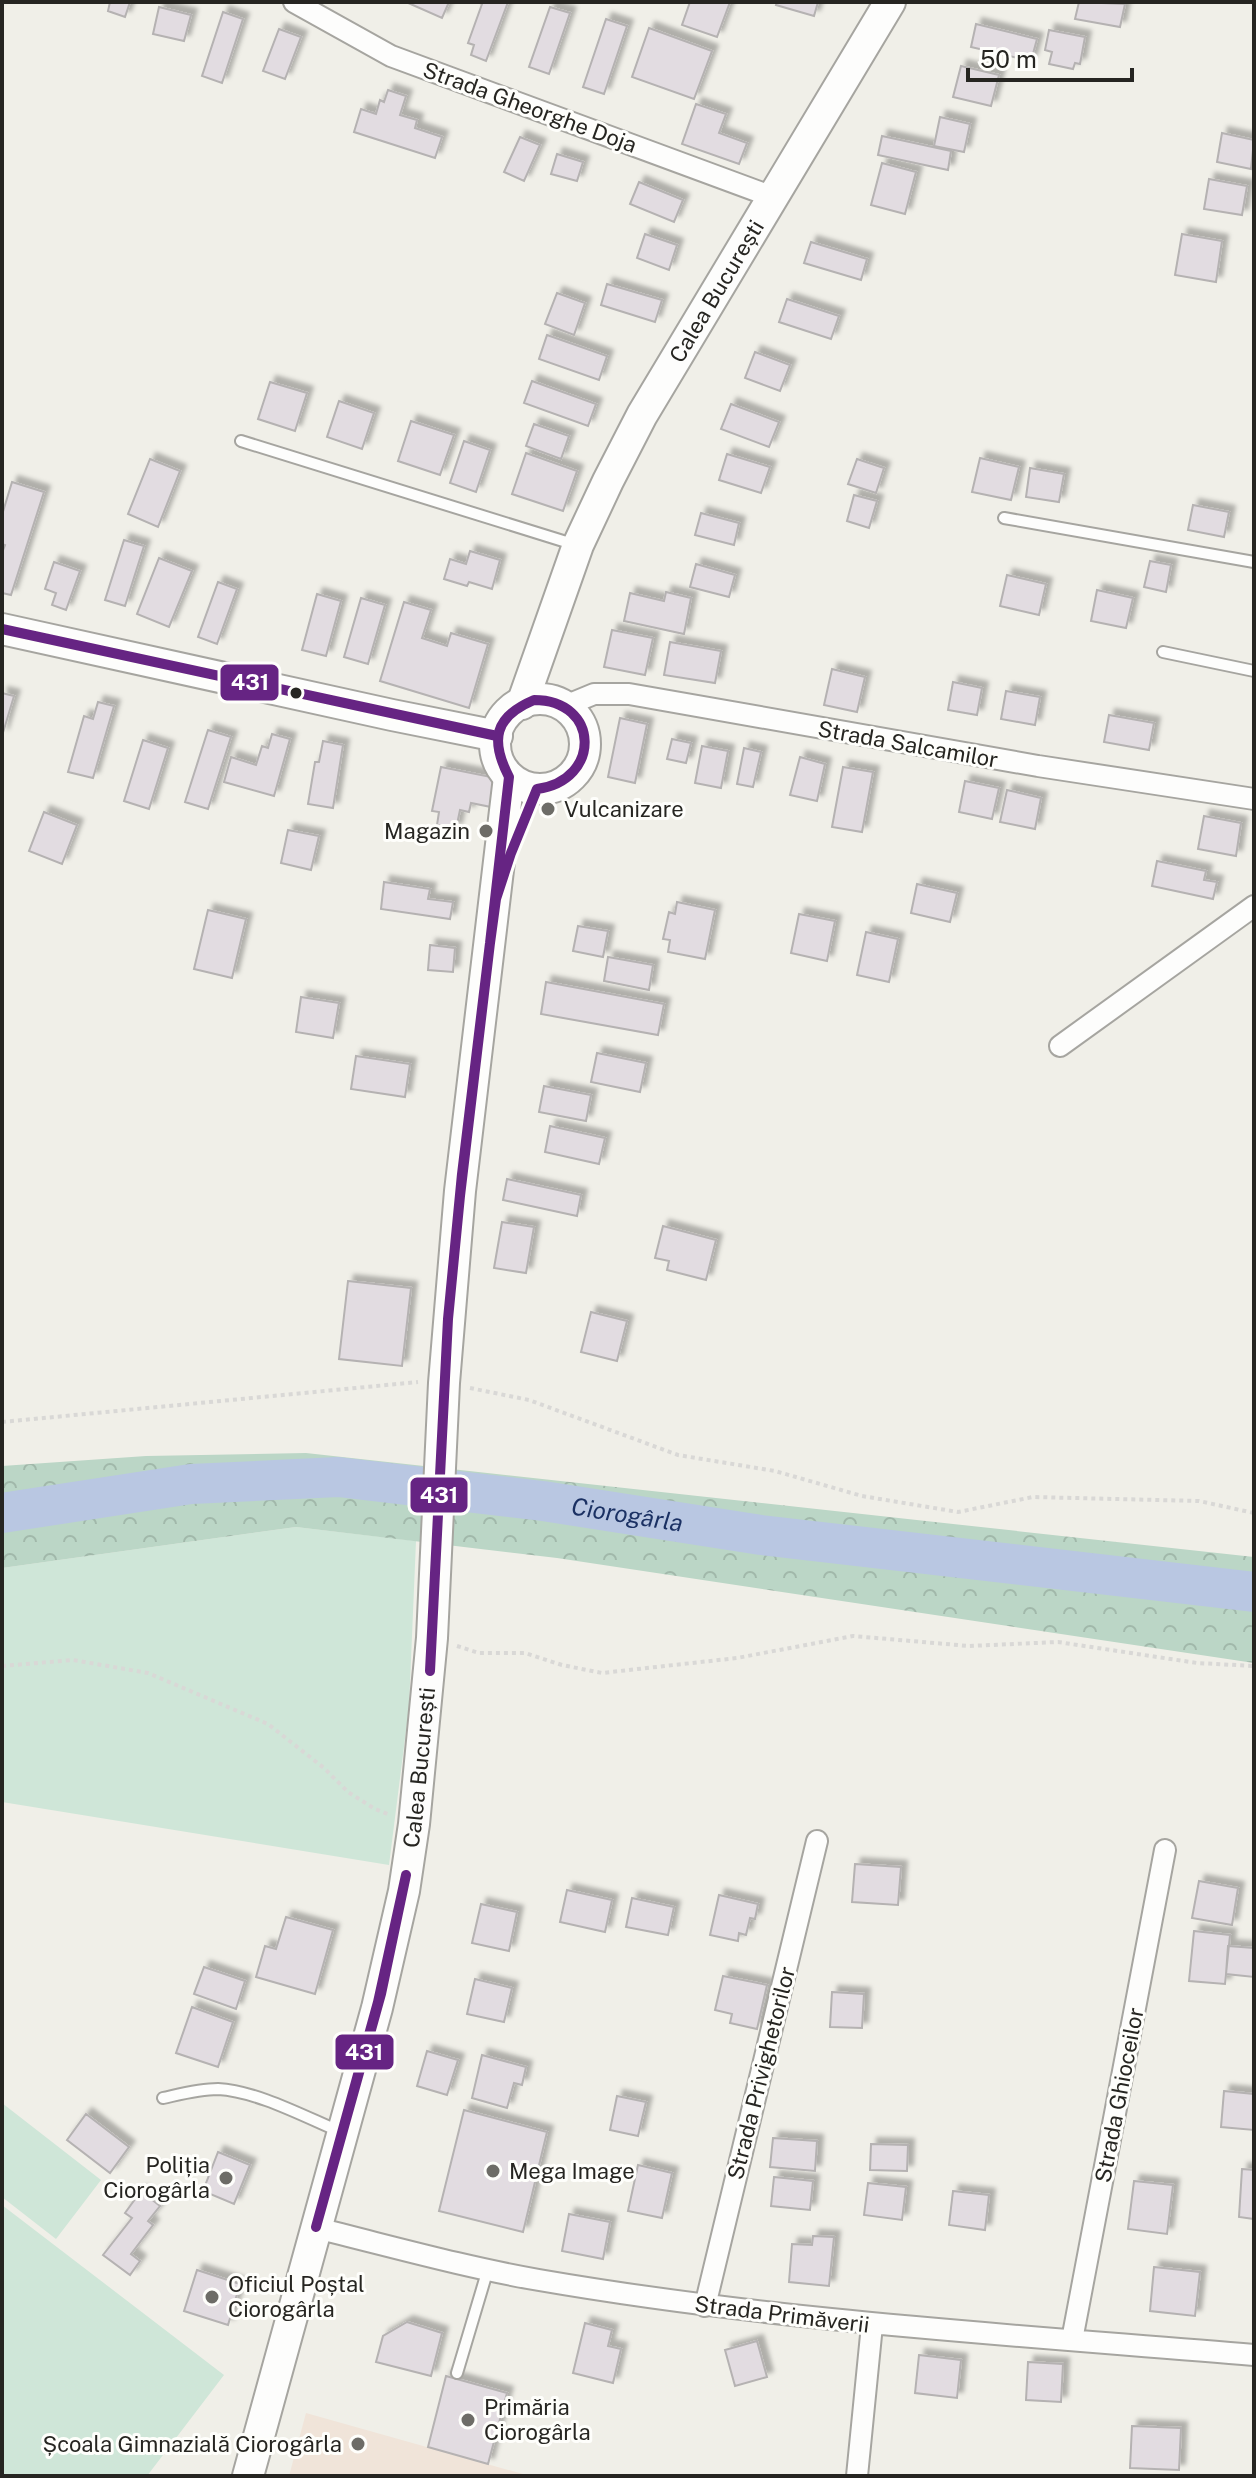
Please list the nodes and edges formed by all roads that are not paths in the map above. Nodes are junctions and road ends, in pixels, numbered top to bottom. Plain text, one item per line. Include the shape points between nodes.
1 (294, 2) edge
2 (890, 2) edge
3 (773, 197) junction
4 (241, 441) dead end
5 (1004, 518) dead end
6 (578, 545) junction
7 (1254, 562) edge
8 (563, 590) junction
9 (2, 629) edge
10 (1163, 652) dead end
11 (1254, 671) edge
12 (522, 704) junction
13 (560, 704) junction
14 (497, 736) junction
15 (509, 777) junction
16 (537, 789) junction
17 (1254, 799) edge
18 (496, 899) junction
19 (1254, 906) edge
20 (1060, 1046) dead end
21 (817, 1841) dead end
22 (1165, 1850) dead end
23 (163, 2098) dead end
24 (343, 2133) junction
25 (316, 2228) junction
26 (488, 2269) junction
27 (705, 2306) junction
28 (872, 2325) junction
29 (1072, 2340) junction
30 (1254, 2355) edge
31 (457, 2373) dead end
32 (248, 2476) edge
33 (857, 2476) edge

1 - 3 street, Strada Gheorghe Doja via 391,56
2 - 3 main road, Calea București
3 - 6 main road, Calea București via 642,415
4 - 6 lane
5 - 7 lane
6 - 8 main road, Calea București
8 - 12 main road, Calea București
8 - 13 main road, Calea București via 557,633
9 - 14 main road
10 - 11 lane
12 - 13 main road via 544,699
12 - 14 main road via 505,717
13 - 16 main road via 582,726 584,757 566,781
13 - 17 street, Strada Salcamilor via 594,694 629,694
14 - 15 main road via 498,758
15 - 16 main road
15 - 18 main road, Calea București
16 - 18 main road, Calea București
18 - 24 main road, Calea București via 460,1191 432,1638 414,1824 404,1891
19 - 20 street
21 - 27 street, Strada Privighetorilor
22 - 29 street, Strada Ghioceilor
23 - 24 lane via 219,2089 240,2093
24 - 25 main road, Calea București
25 - 26 street, Strada Primăverii
25 - 32 main road, Calea București
26 - 27 street, Strada Primăverii
26 - 31 lane
27 - 28 street, Strada Primăverii
28 - 29 street, Strada Primăverii
28 - 33 street
29 - 30 street, Strada Primăverii

